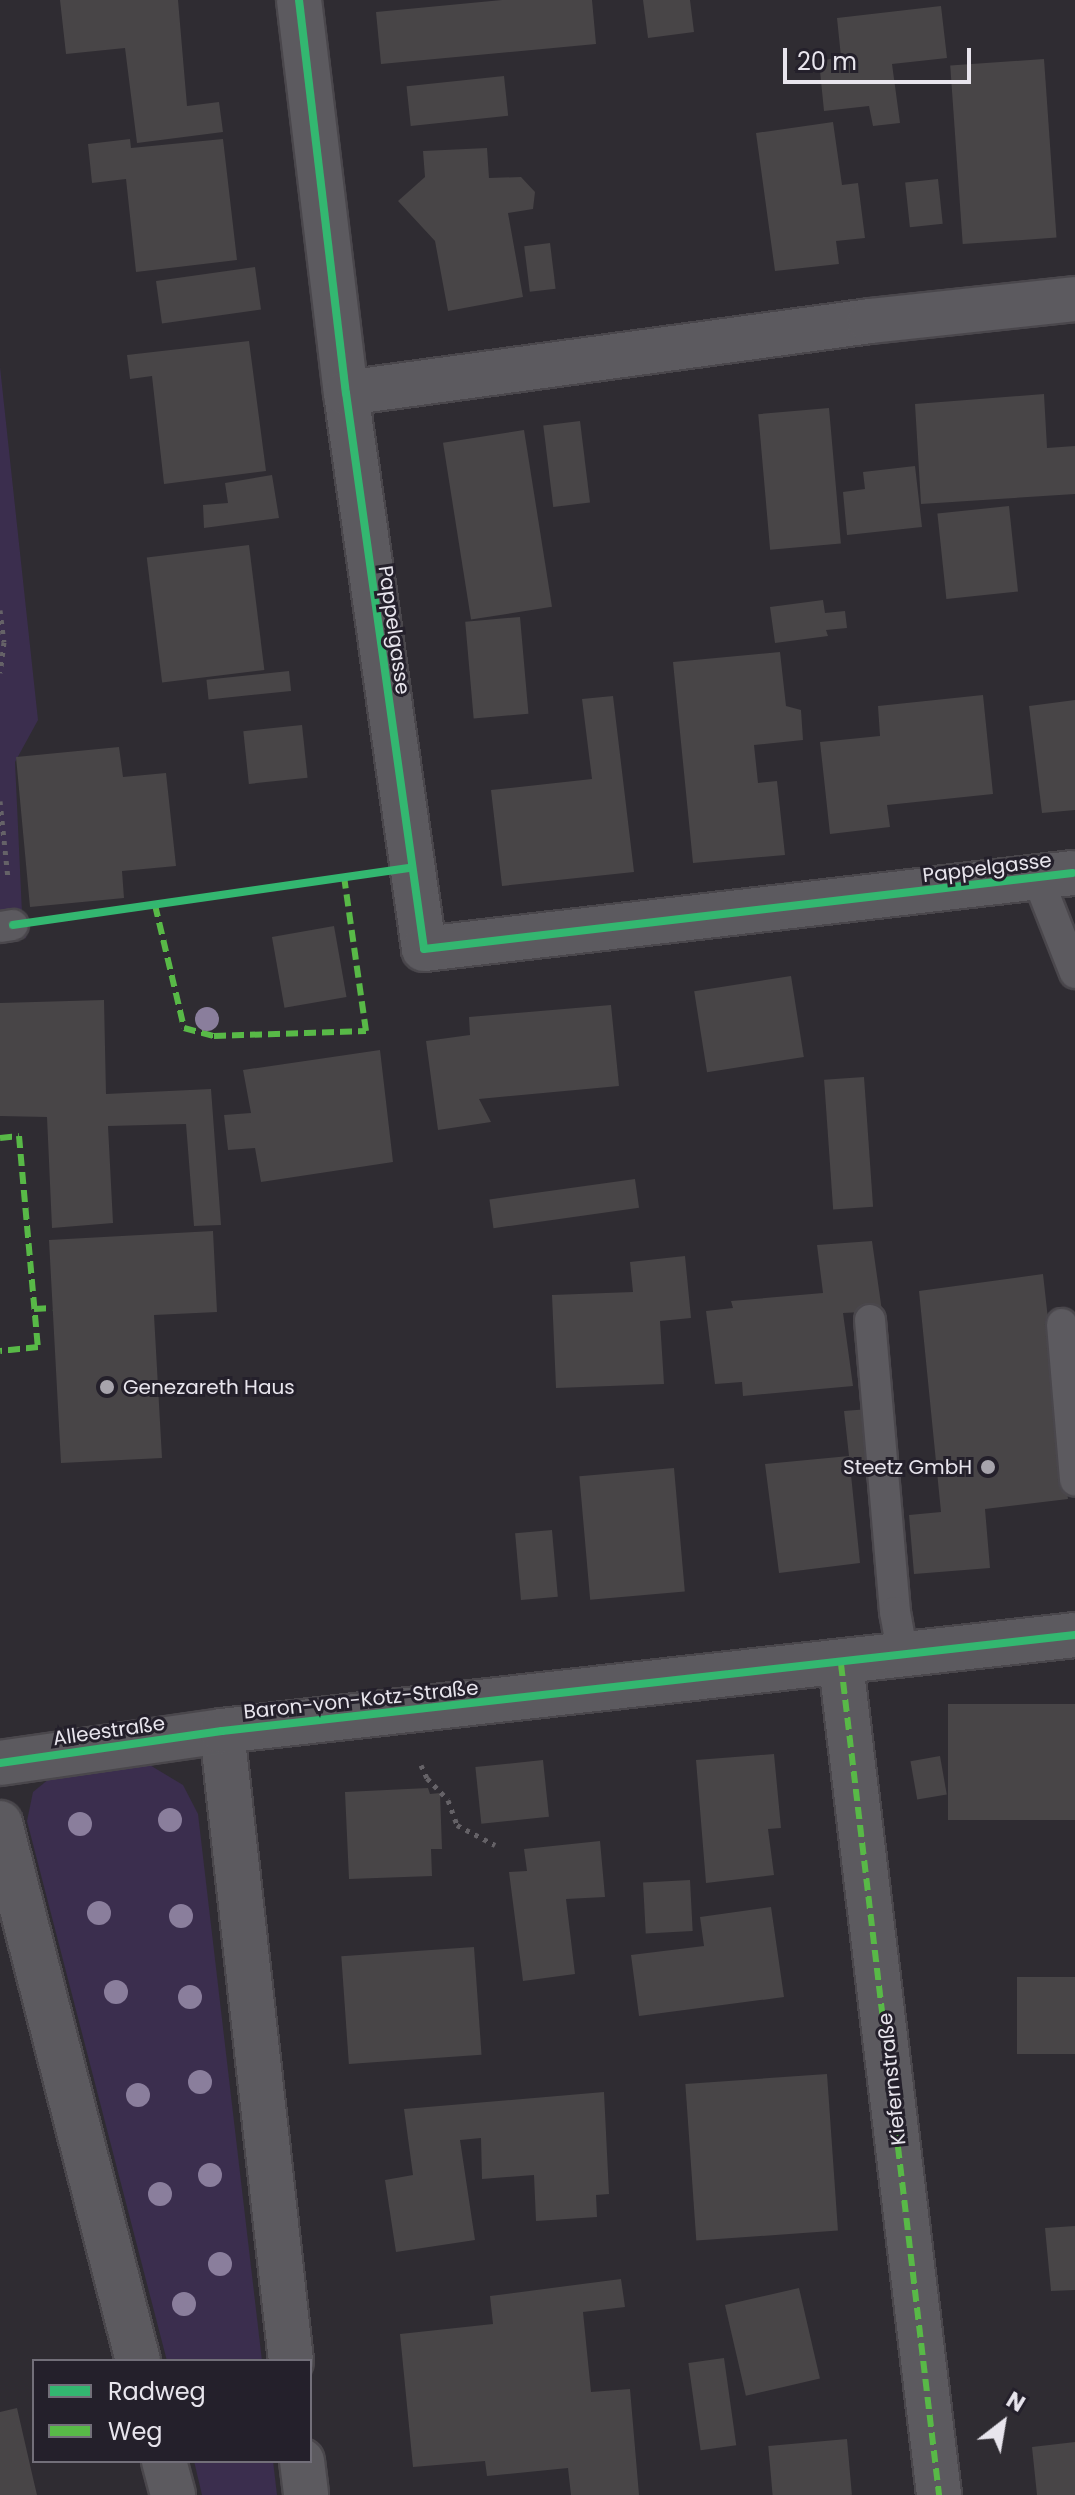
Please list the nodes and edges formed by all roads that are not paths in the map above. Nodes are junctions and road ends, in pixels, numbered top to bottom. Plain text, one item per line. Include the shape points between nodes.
1 (299, 0) edge
2 (1075, 299) edge
3 (346, 393) junction
4 (1056, 876) edge
5 (1075, 973) edge
6 (870, 1320) dead end
7 (1062, 1324) dead end
8 (1075, 1480) edge
9 (1075, 1635) edge
10 (903, 1656) junction
11 (841, 1664) junction
12 (222, 1731) junction
13 (0, 1763) edge
14 (0, 1823) edge
15 (137, 2359) edge
16 (291, 2359) edge
17 (165, 2463) edge
18 (302, 2463) edge
19 (173, 2495) edge
20 (306, 2495) edge
21 (939, 2495) edge

1 - 3 street, Pappelgasse
2 - 3 street via 870,321
3 - 4 street, Pappelgasse via 424,949
4 - 5 lane
6 - 10 lane
7 - 8 lane
9 - 10 street, Baron-von-Kotz-Straße
10 - 11 street, Baron-von-Kotz-Straße
11 - 12 street, Baron-von-Kotz-Straße
11 - 21 street, Kiefernstraße
12 - 13 street, Alleestraße
12 - 16 street
14 - 15 street
17 - 19 street
18 - 20 street

